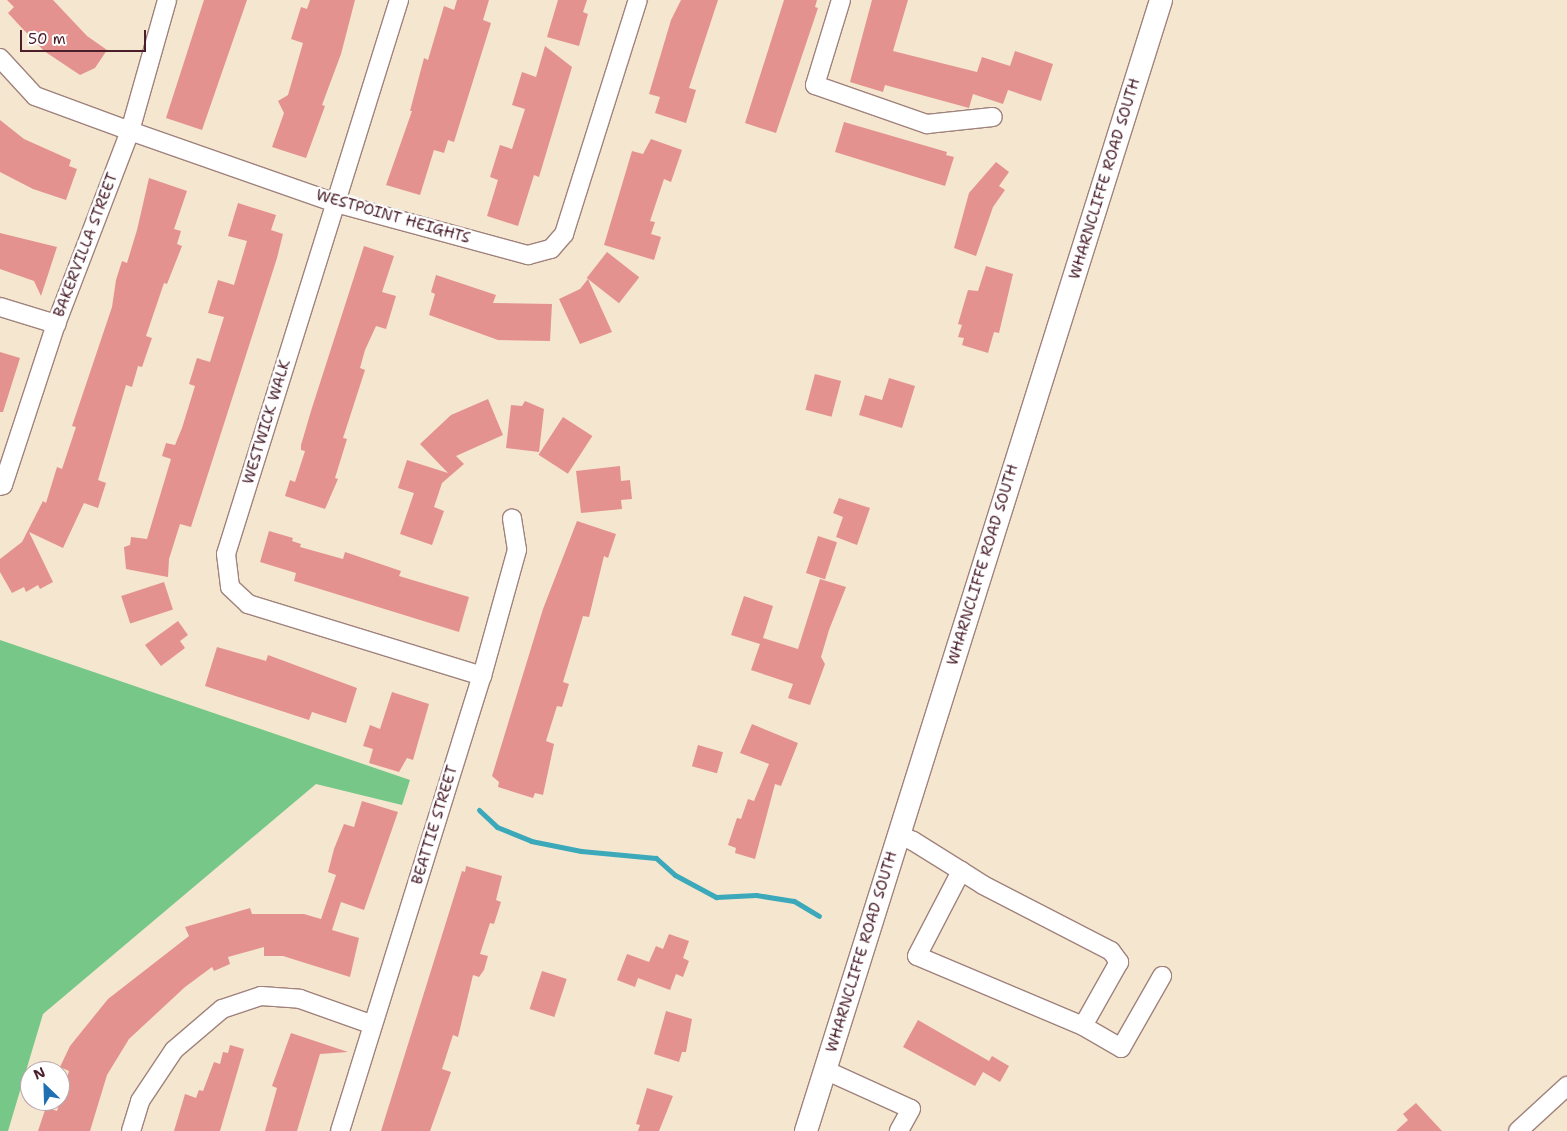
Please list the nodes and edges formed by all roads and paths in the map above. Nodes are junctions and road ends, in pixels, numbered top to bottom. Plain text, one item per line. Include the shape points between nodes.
1 (167, 0) edge
2 (399, 0) edge
3 (638, 0) edge
4 (841, 0) edge
5 (1161, 0) edge
6 (0, 58) edge
7 (993, 117) dead end
8 (130, 131) junction
9 (336, 203) junction
10 (0, 307) edge
11 (56, 324) junction
12 (0, 486) edge
13 (512, 518) dead end
14 (482, 676) junction
15 (899, 835) junction
16 (961, 871) junction
17 (1162, 976) dead end
18 (373, 1025) junction
19 (1083, 1026) junction
20 (825, 1070) junction
21 (1567, 1086) edge
22 (130, 1131) edge
23 (340, 1131) edge
24 (806, 1131) edge
25 (899, 1131) edge
26 (1518, 1131) edge

1 - 8 street, BAKERVILLA STREET
2 - 9 street, WESTWICK WALK
3 - 9 street, WESTPOINT HEIGHTS via 564,234 551,249 528,255
4 - 7 street via 815,85 927,124
5 - 15 main road, WHARNCLIFFE ROAD SOUTH
6 - 8 street, WESTPOINT HEIGHTS via 35,96
8 - 9 street, WESTPOINT HEIGHTS
8 - 11 street, BAKERVILLA STREET
9 - 14 street, WESTWICK WALK via 226,554 230,587 248,604
10 - 11 street
11 - 12 street, BAKERVILLA STREET via 3,485
13 - 14 street, BEATTIE STREET via 517,550
14 - 18 street, BEATTIE STREET
15 - 16 street
15 - 20 main road, WHARNCLIFFE ROAD SOUTH
16 - 19 street via 1111,950 1119,962
16 - 19 street via 917,956
17 - 19 street via 1120,1048
18 - 22 street via 300,999 260,996 222,1009 174,1050 140,1101
18 - 23 street, BEATTIE STREET
20 - 24 main road, WHARNCLIFFE ROAD SOUTH
20 - 25 street via 911,1109
21 - 26 street

